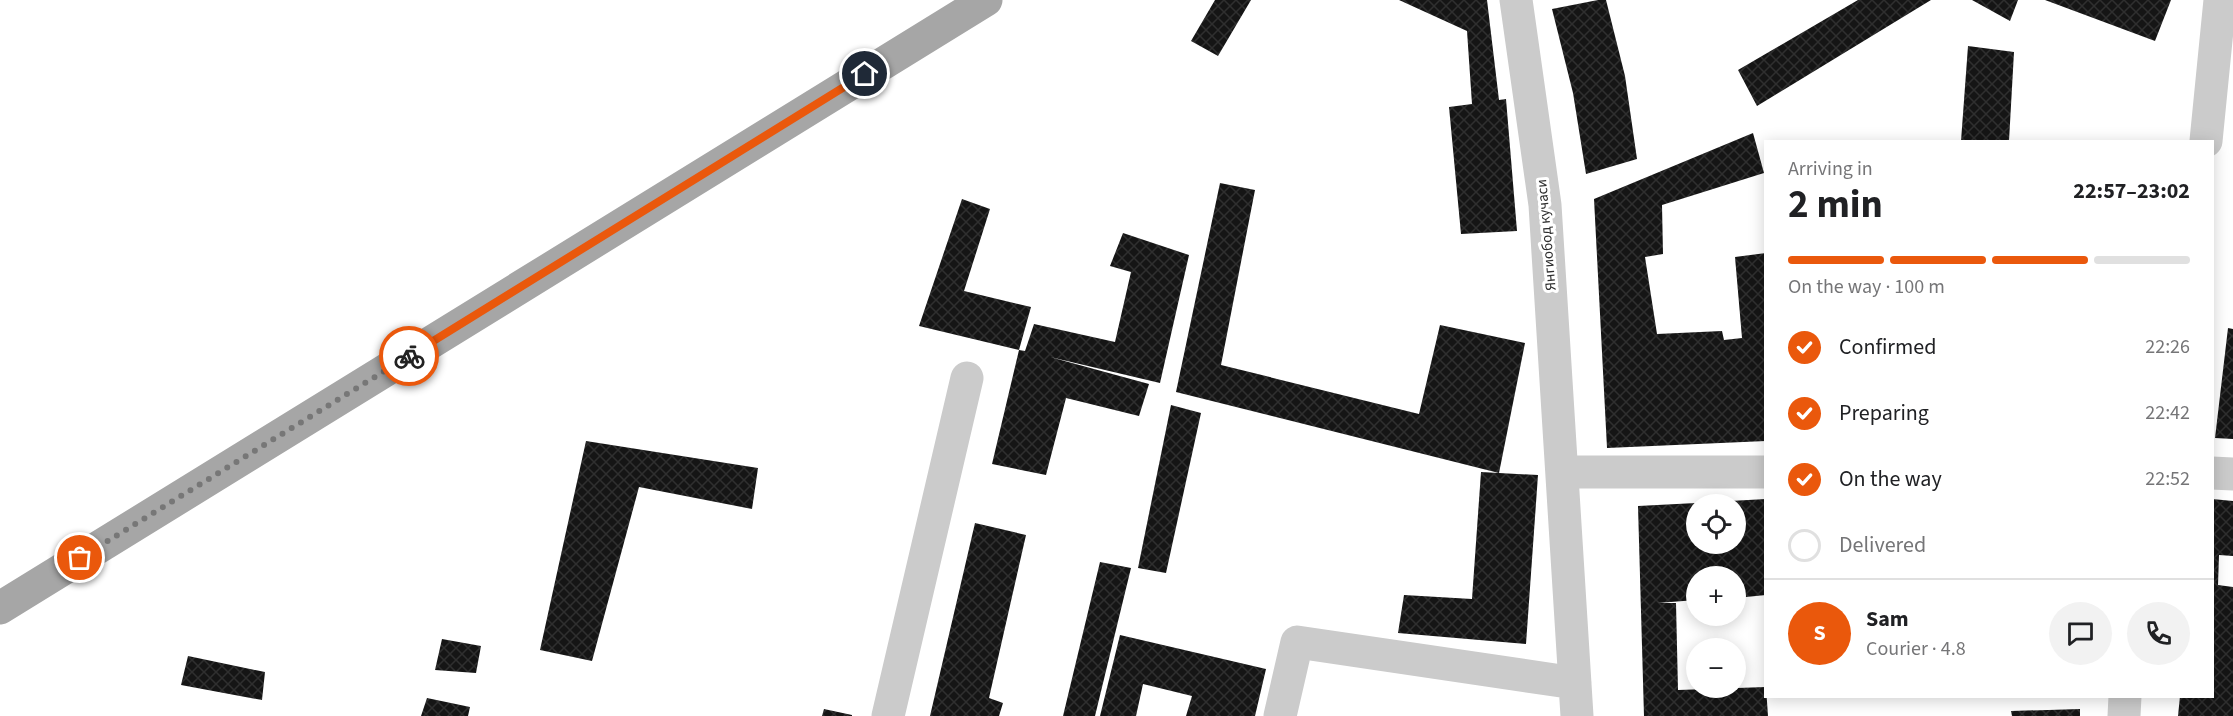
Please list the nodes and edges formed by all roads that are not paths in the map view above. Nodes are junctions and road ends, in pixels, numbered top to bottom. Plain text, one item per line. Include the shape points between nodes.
1 (986, 0) edge
2 (1516, 0) edge
3 (2220, 0) edge
4 (2206, 140) edge
5 (968, 378) dead end
6 (1562, 472) junction
7 (1764, 472) edge
8 (2214, 473) edge
9 (2233, 474) edge
10 (0, 608) edge
11 (1575, 683) junction
12 (2125, 698) edge
13 (888, 716) edge
14 (1280, 716) edge
15 (1577, 716) edge
16 (2124, 716) edge

1 - 10 main road
2 - 6 street, Янгиобод кучаси via 1545,205
3 - 4 street
5 - 13 street
6 - 7 street
6 - 11 street, Янгиобод кучаси
8 - 9 street
11 - 14 street via 1297,642
11 - 15 street, Янгиобод кучаси
12 - 16 street

